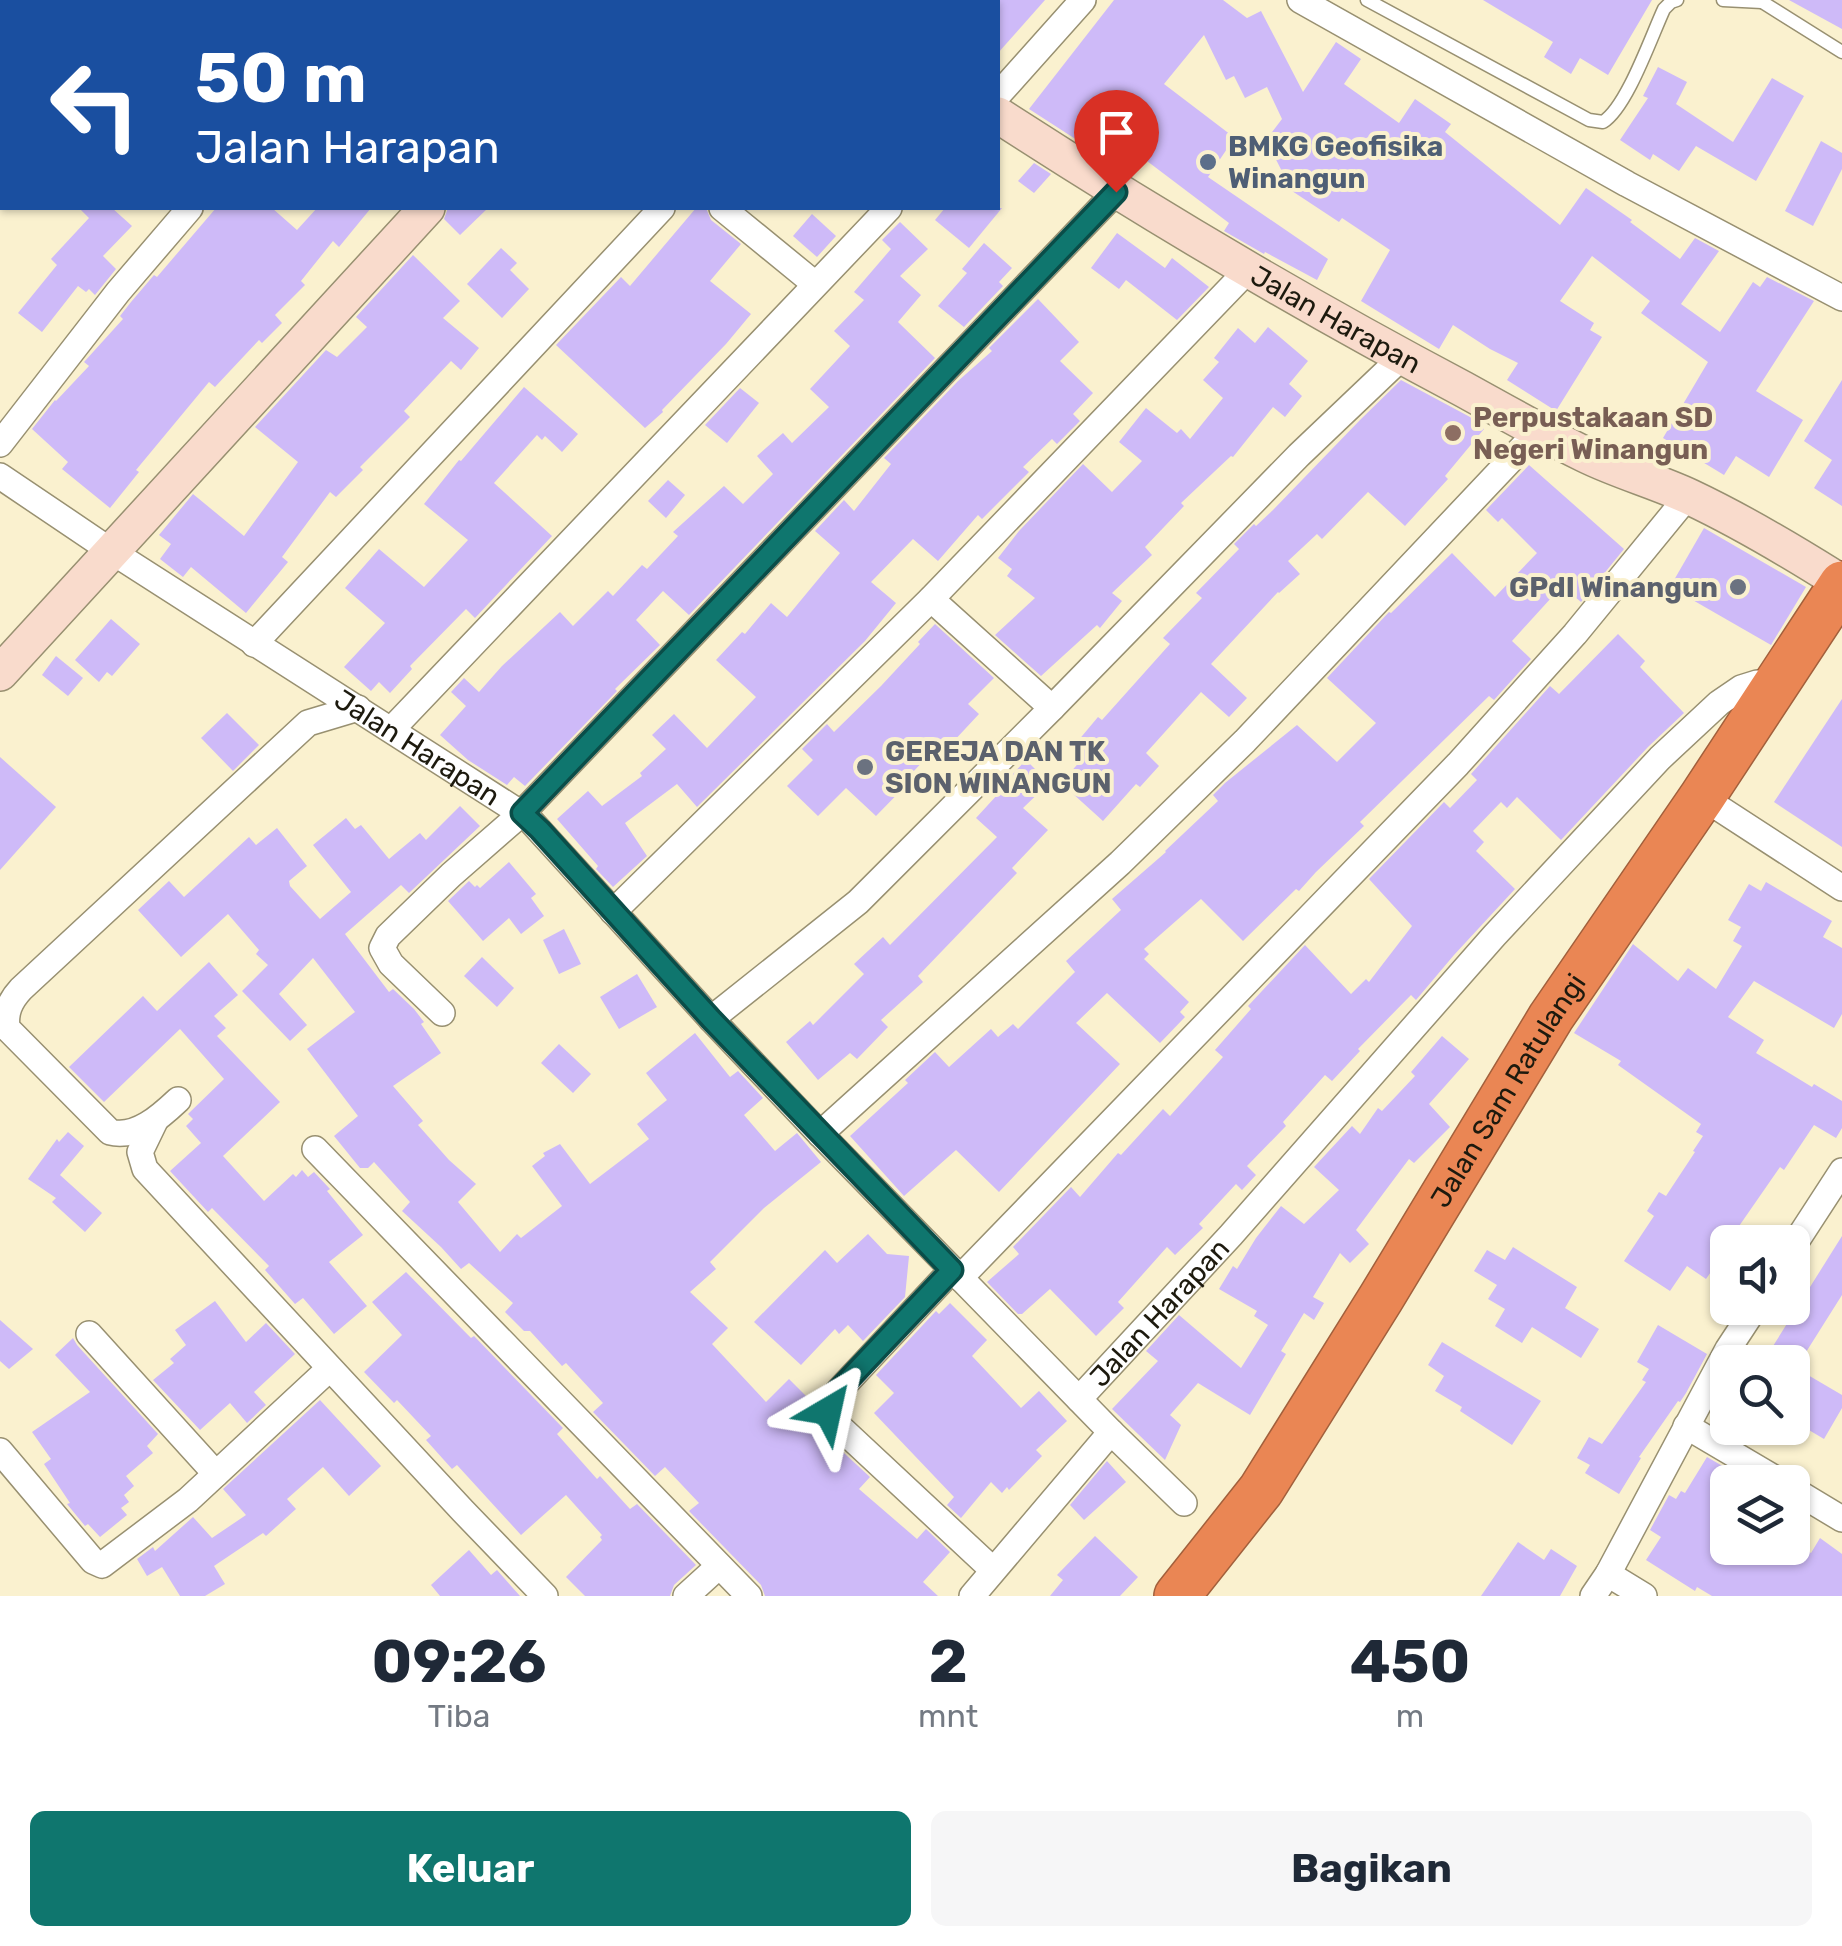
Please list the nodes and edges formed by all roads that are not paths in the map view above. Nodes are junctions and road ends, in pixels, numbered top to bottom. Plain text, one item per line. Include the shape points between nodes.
1 (1083, 0) edge
2 (1300, 0) edge
3 (1367, 0) edge
4 (1677, 0) edge
5 (1723, 0) edge
6 (1760, 1) edge
7 (1842, 52) edge
8 (1000, 93) edge
9 (1000, 116) edge
10 (1116, 192) junction
11 (188, 210) edge
12 (426, 210) edge
13 (660, 210) edge
14 (724, 210) edge
15 (887, 210) edge
16 (1248, 271) junction
17 (815, 284) junction
18 (1842, 298) edge
19 (1402, 357) junction
20 (1539, 430) junction
21 (0, 444) edge
22 (0, 476) edge
23 (1688, 496) junction
24 (111, 551) junction
25 (1842, 584) edge
26 (931, 599) junction
27 (254, 644) junction
28 (0, 673) edge
29 (312, 680) junction
30 (1774, 687) junction
31 (358, 708) junction
32 (1052, 708) junction
33 (308, 723) junction
34 (392, 729) junction
35 (1702, 796) junction
36 (522, 813) junction
37 (1842, 888) edge
38 (613, 912) junction
39 (442, 1013) dead end
40 (711, 1019) junction
41 (3, 1025) edge
42 (178, 1100) dead end
43 (155, 1121) junction
44 (820, 1134) junction
45 (314, 1149) dead end
46 (1842, 1171) edge
47 (1807, 1225) edge
48 (956, 1274) junction
49 (1744, 1325) edge
50 (89, 1334) dead end
51 (329, 1368) junction
52 (1079, 1399) junction
53 (1686, 1426) junction
54 (1111, 1432) junction
55 (0, 1451) edge
56 (1752, 1465) edge
57 (216, 1474) junction
58 (1810, 1500) edge
59 (1184, 1503) dead end
60 (1842, 1519) edge
61 (720, 1566) junction
62 (993, 1570) junction
63 (1600, 1585) edge
64 (546, 1596) edge
65 (686, 1596) edge
66 (749, 1596) edge
67 (972, 1596) edge
68 (1177, 1596) edge
69 (1644, 1596) edge

1 - 8 street
2 - 18 street
3 - 4 lane via 1603,122 1626,92 1664,9
5 - 6 lane
6 - 7 lane
9 - 10 street, Jalan Harapan
10 - 16 street, Jalan Harapan
10 - 36 street
11 - 21 street
12 - 24 street
13 - 27 street
14 - 17 street
15 - 17 street
16 - 19 street, Jalan Harapan
16 - 26 street
17 - 34 street
19 - 20 street, Jalan Harapan
19 - 32 street
20 - 23 street, Jalan Harapan
20 - 44 street via 1162,822
22 - 24 street, Jalan Harapan
23 - 25 street, Jalan Harapan
23 - 48 street via 1458,764
24 - 27 street, Jalan Harapan
24 - 28 street
25 - 30 highway, Jalan Sam Ratulangi
26 - 32 street
26 - 38 street
27 - 29 street, Jalan Harapan
29 - 31 street, Jalan Harapan
29 - 33 street
30 - 35 highway, Jalan Sam Ratulangi
30 - 52 street, Jalan Harapan via 1741,688 1660,758
31 - 33 street
31 - 34 street, Jalan Harapan
32 - 40 street via 858,902
33 - 41 street via 21,989
34 - 36 street, Jalan Harapan
35 - 37 street
35 - 68 highway, Jalan Sam Ratulangi via 1550,1017 1261,1490
36 - 38 street, Jalan Harapan
36 - 39 street via 383,942 390,964
38 - 40 street, Jalan Harapan
40 - 44 street, Jalan Harapan
41 - 43 street via 110,1132 120,1135
42 - 43 street
43 - 51 street via 140,1152 145,1169
44 - 48 street, Jalan Harapan
45 - 61 street
46 - 47 street
48 - 52 street, Jalan Harapan
48 - 62 street via 827,1408 831,1419
49 - 53 street
50 - 57 street
51 - 57 street
51 - 64 street
52 - 54 street
53 - 56 street
53 - 63 street
54 - 59 street
54 - 62 street
55 - 57 street via 98,1565
58 - 60 street
61 - 65 street
61 - 66 street
62 - 67 street
63 - 69 street

